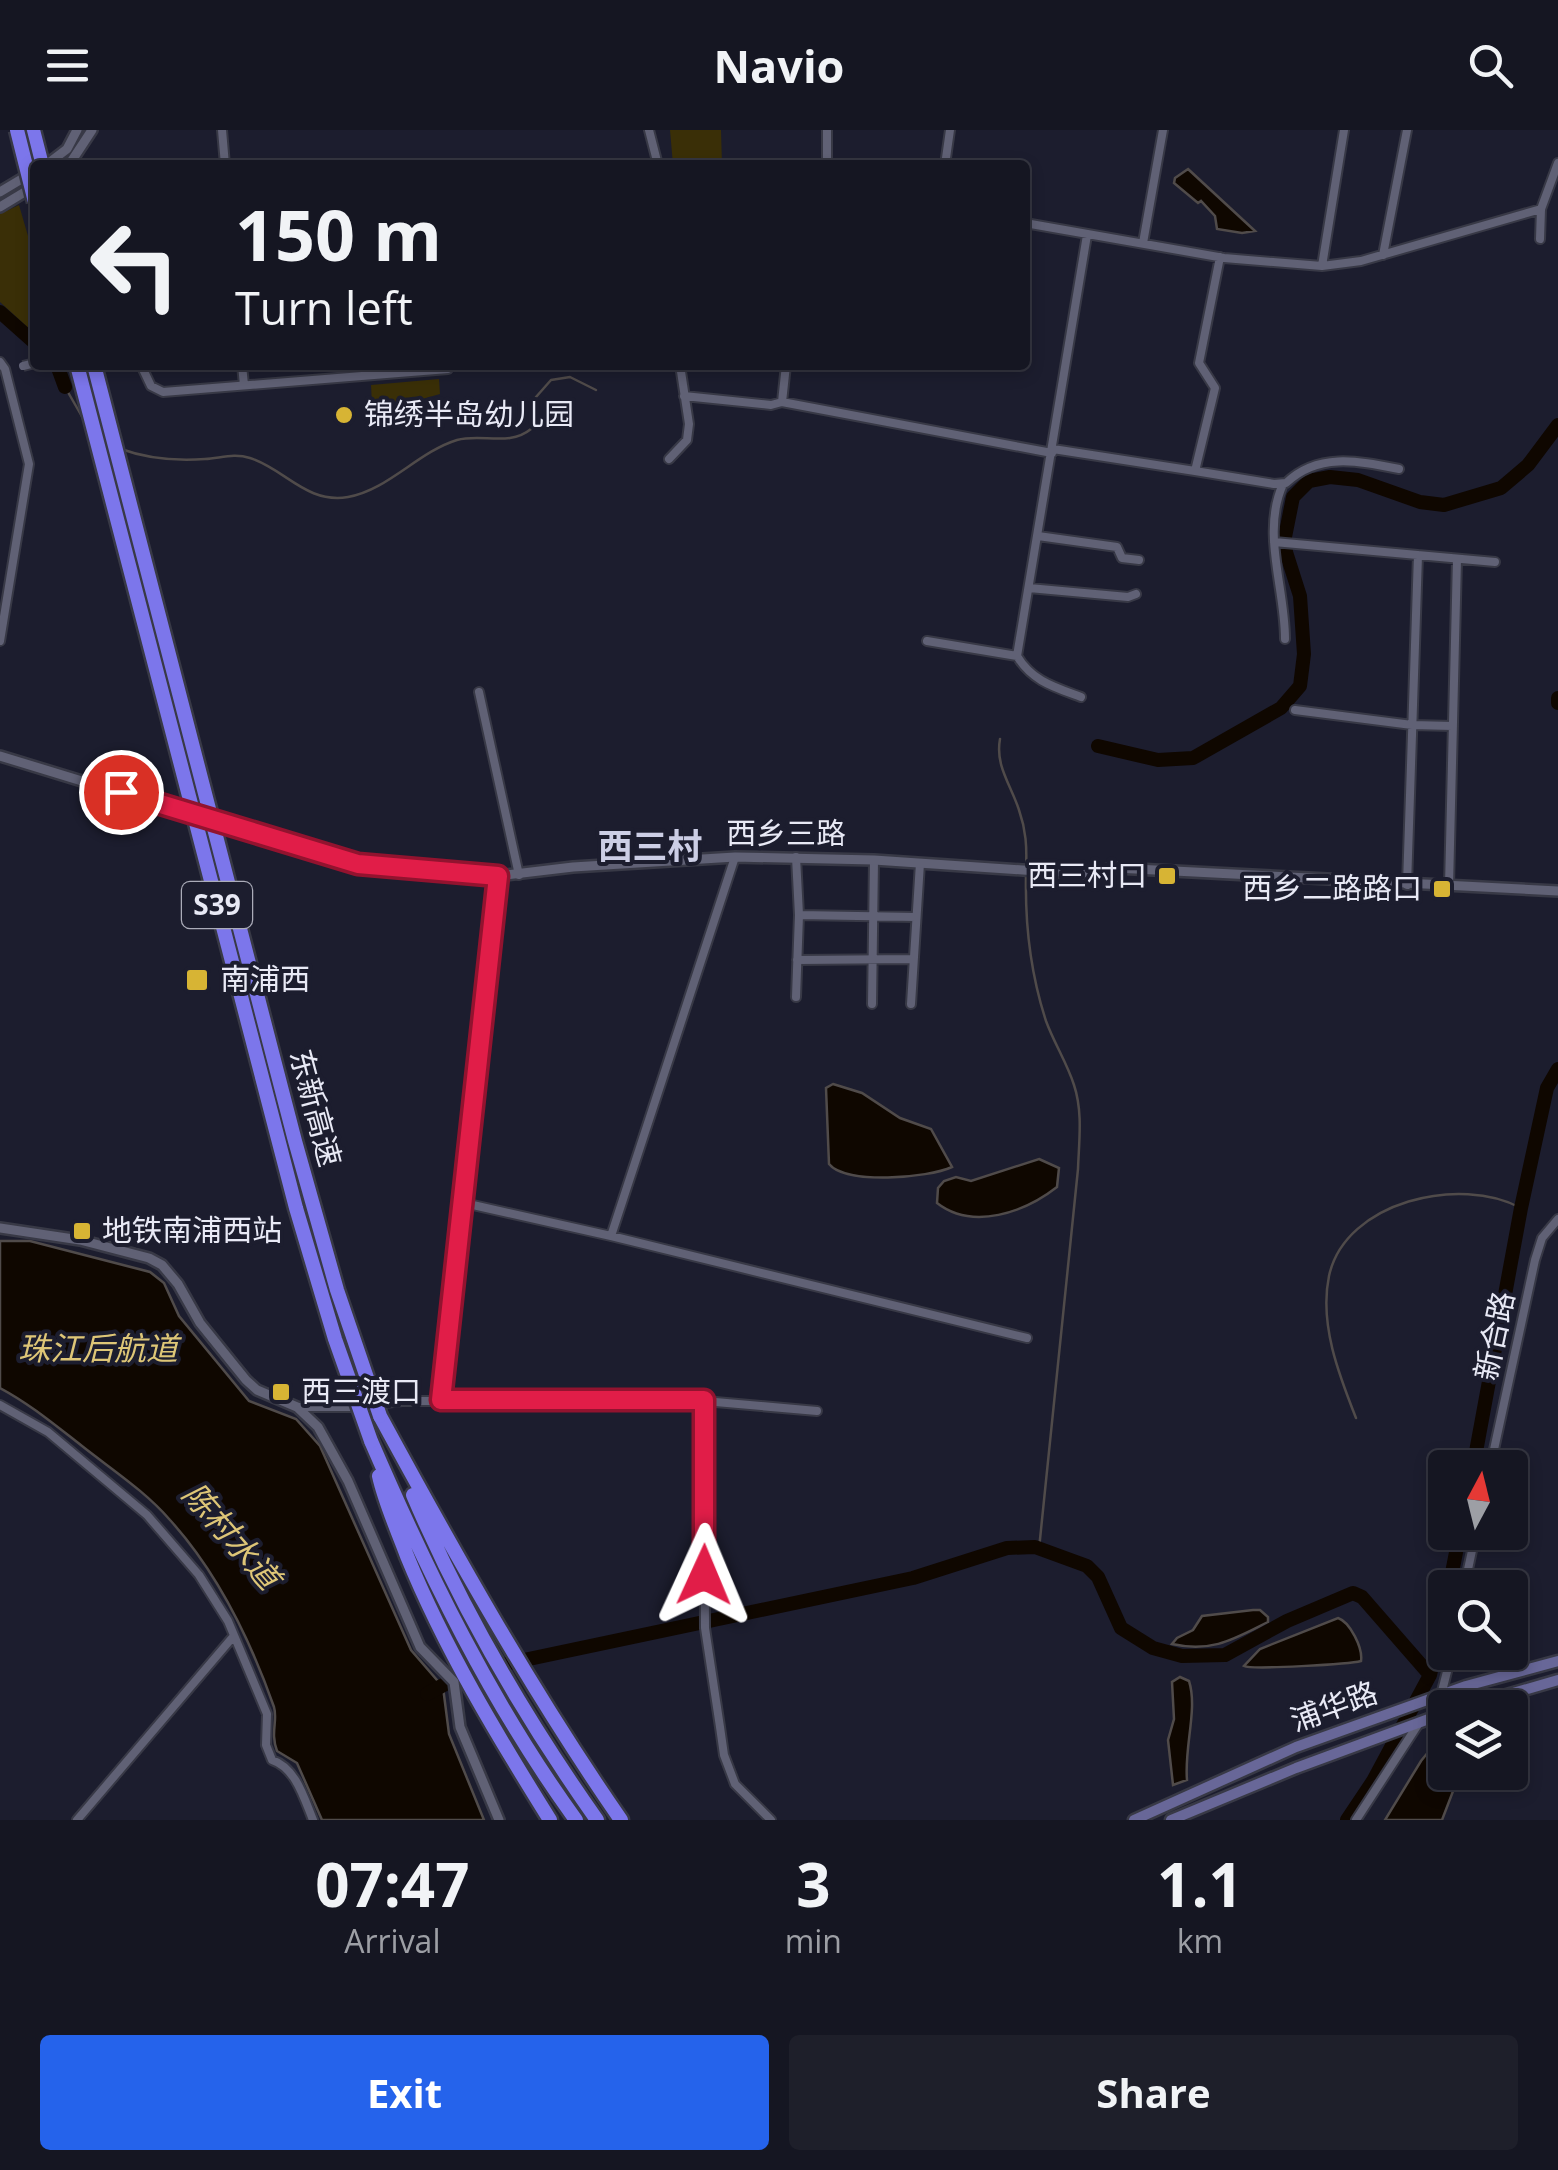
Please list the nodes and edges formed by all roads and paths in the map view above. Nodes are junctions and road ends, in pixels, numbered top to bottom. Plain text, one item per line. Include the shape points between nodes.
1 (16, 130) edge
2 (33, 130) edge
3 (77, 130) edge
4 (92, 130) edge
5 (222, 130) edge
6 (650, 130) edge
7 (827, 130) edge
8 (950, 130) edge
9 (1162, 130) edge
10 (1344, 130) edge
11 (1407, 130) edge
12 (42, 160) edge
13 (51, 160) edge
14 (71, 160) edge
15 (225, 160) edge
16 (657, 160) edge
17 (827, 160) edge
18 (945, 160) edge
19 (1558, 163) edge
20 (30, 174) edge
21 (30, 184) edge
22 (30, 189) edge
23 (0, 192) edge
24 (17, 197) junction
25 (30, 201) edge
26 (0, 207) edge
27 (1541, 209) junction
28 (1030, 224) edge
29 (1088, 235) junction
30 (1540, 239) dead end
31 (1143, 243) junction
32 (1383, 255) junction
33 (1220, 257) junction
34 (1322, 266) junction
35 (30, 364) edge
36 (3, 365) edge
37 (78, 370) edge
38 (95, 370) edge
39 (144, 370) edge
40 (242, 370) edge
41 (438, 370) edge
42 (681, 370) edge
43 (785, 370) edge
44 (244, 385) junction
45 (684, 396) junction
46 (782, 402) junction
47 (1052, 451) junction
48 (669, 460) dead end
49 (1399, 469) dead end
50 (1195, 471) junction
51 (1283, 484) junction
52 (1038, 536) junction
53 (1274, 542) junction
54 (1418, 555) junction
55 (1457, 559) junction
56 (1139, 560) dead end
57 (1496, 562) dead end
58 (1029, 588) junction
59 (1136, 594) dead end
60 (1285, 639) dead end
61 (928, 640) dead end
62 (0, 641) edge
63 (1018, 656) junction
64 (479, 692) dead end
65 (1081, 697) dead end
66 (1295, 710) dead end
67 (1412, 725) junction
68 (1453, 726) junction
69 (0, 756) edge
70 (735, 857) junction
71 (796, 857) junction
72 (874, 860) junction
73 (920, 864) junction
74 (519, 875) junction
75 (498, 876) junction
76 (1407, 885) junction
77 (1449, 886) junction
78 (1558, 891) edge
79 (799, 916) junction
80 (872, 916) junction
81 (916, 916) junction
82 (913, 959) junction
83 (797, 960) junction
84 (872, 960) junction
85 (796, 998) dead end
86 (872, 1004) dead end
87 (911, 1004) dead end
88 (464, 1204) junction
89 (1558, 1219) edge
90 (0, 1228) edge
91 (611, 1236) junction
92 (1027, 1338) dead end
93 (441, 1400) junction
94 (704, 1400) junction
95 (0, 1404) edge
96 (297, 1407) junction
97 (817, 1412) dead end
98 (380, 1416) junction
99 (371, 1441) junction
100 (1494, 1450) edge
101 (232, 1638) junction
102 (1558, 1661) edge
103 (1558, 1680) edge
104 (1458, 1690) edge
105 (1524, 1690) edge
106 (1428, 1699) edge
107 (1428, 1719) edge
108 (1409, 1726) junction
109 (77, 1820) edge
110 (313, 1820) edge
111 (499, 1820) edge
112 (550, 1820) edge
113 (576, 1820) edge
114 (597, 1820) edge
115 (621, 1820) edge
116 (772, 1820) edge
117 (1134, 1820) edge
118 (1171, 1820) edge
119 (1356, 1820) edge

1 - 21 highway, bridge
2 - 12 highway
3 - 13 street
4 - 14 street
5 - 15 street
6 - 16 street
7 - 17 street
8 - 18 street
9 - 31 street
10 - 34 street
11 - 32 street
19 - 27 street
20 - 23 street
22 - 24 street
24 - 25 street
24 - 26 street
27 - 30 street
27 - 32 street
28 - 29 street
29 - 31 street
29 - 47 street
31 - 33 street
32 - 34 street
33 - 34 street
33 - 50 street via 1199,362 1214,388
35 - 36 street, bridge
36 - 62 street via 29,464
37 - 99 highway, 东新高速 / S39, bridge via 288,1177
38 - 98 highway, 东新高速 / S39, bridge via 300,1158
39 - 44 street via 163,392
40 - 44 street
41 - 44 street
42 - 45 street
43 - 46 street
45 - 46 street
45 - 48 street via 686,440
46 - 47 street
47 - 50 street
47 - 52 street
49 - 51 street via 1345,460 1314,464
50 - 51 street
51 - 53 street
52 - 56 street via 1117,547 1122,558
52 - 58 street
53 - 54 street
53 - 60 street
54 - 55 street
54 - 67 street
55 - 57 street
55 - 68 street
58 - 59 street
58 - 63 street
61 - 63 street
63 - 65 street via 1028,673
64 - 74 street
66 - 67 street
67 - 68 street
67 - 76 street
68 - 77 street
69 - 75 street, 西乡三路 via 358,864
70 - 71 street, 西乡三路
70 - 74 street, 西乡三路
70 - 91 street
71 - 72 street, 西乡三路
71 - 79 street
72 - 73 street, 西乡三路
72 - 80 street
73 - 76 street, 西乡三路
73 - 81 street
74 - 75 street, 西乡三路
75 - 88 street
76 - 77 street, 西乡三路
77 - 78 street, 西乡三路
79 - 80 street
79 - 83 street
80 - 81 street
80 - 84 street
81 - 82 street
82 - 84 street
82 - 87 street
83 - 84 street
83 - 85 street
84 - 86 street
88 - 91 street
88 - 93 street
89 - 100 street, 新合路 via 1535,1260
90 - 96 street via 80,1240 162,1265 246,1380
91 - 92 street
93 - 94 street
93 - 96 street
94 - 97 street
94 - 116 street via 704,1628 730,1773
95 - 101 street via 48,1432 165,1533 199,1574
96 - 111 street via 331,1446 420,1647 454,1682 460,1728
98 - 114 highway, 东新高速 / S39 via 475,1626
98 - 115 highway via 463,1571
99 - 112 highway via 382,1490 416,1576 470,1686
99 - 113 highway, 东新高速 / S39 via 457,1628
101 - 109 street
101 - 110 street via 266,1714 272,1760 284,1764
102 - 104 main road, 浦华路
103 - 105 main road
106 - 117 main road, 浦华路 via 1256,1763
107 - 108 main road, 浦华路
108 - 118 main road, 浦华路
108 - 119 street

